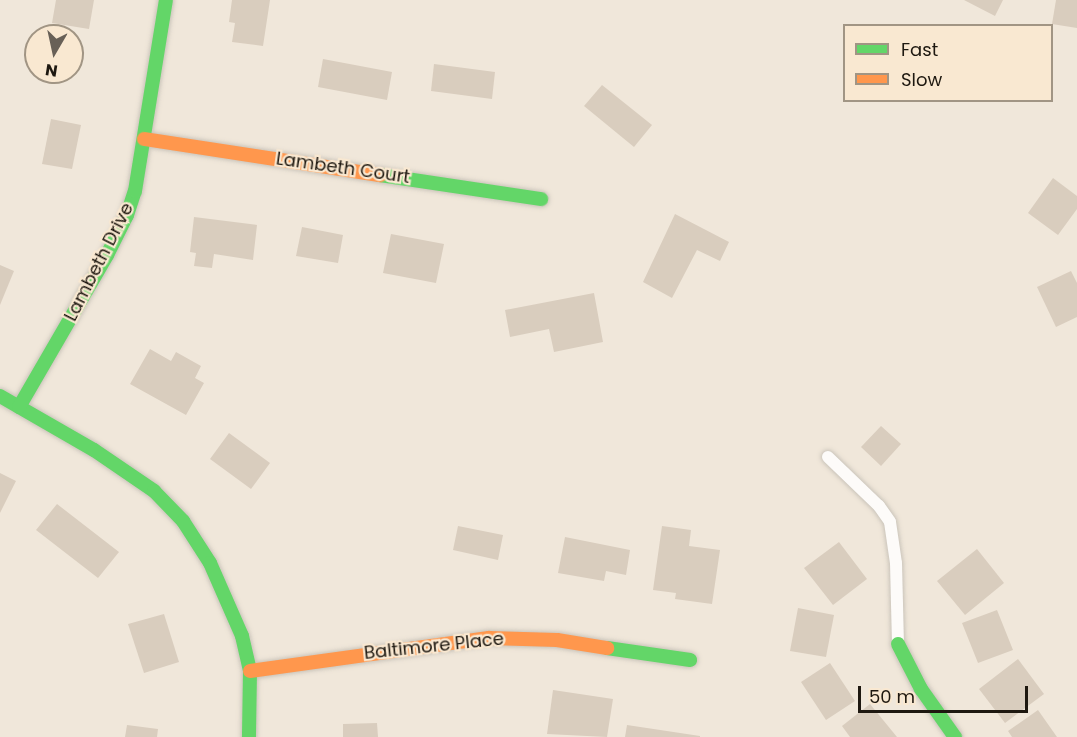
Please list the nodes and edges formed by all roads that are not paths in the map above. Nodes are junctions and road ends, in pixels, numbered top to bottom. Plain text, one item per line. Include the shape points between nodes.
1 (166, 0) edge
2 (144, 139) junction
3 (542, 200) dead end
4 (0, 396) edge
5 (19, 407) junction
6 (828, 457) dead end
7 (898, 644) joint
8 (690, 660) dead end
9 (250, 671) junction
10 (249, 737) edge
11 (955, 737) edge

1 - 2 street, Lambeth Drive
2 - 3 street, Lambeth Court
2 - 5 street, Lambeth Drive via 127,215
4 - 5 street
5 - 9 street via 94,450 154,491 183,521 214,572 242,636
6 - 7 lane via 879,506 890,522 896,563
7 - 11 street via 921,689
8 - 9 street, Baltimore Place via 557,639 489,638
9 - 10 street

